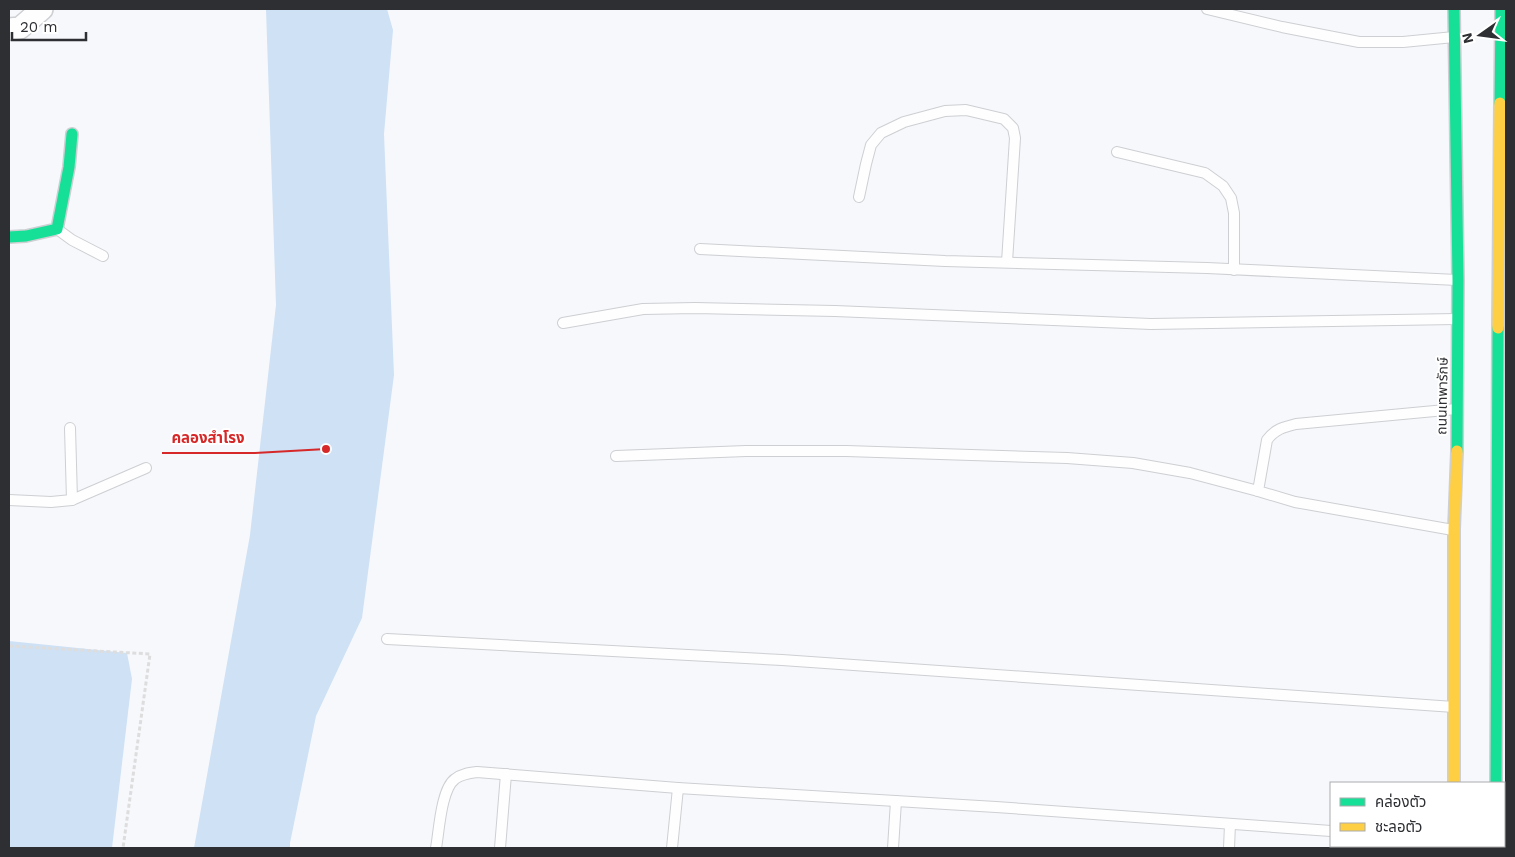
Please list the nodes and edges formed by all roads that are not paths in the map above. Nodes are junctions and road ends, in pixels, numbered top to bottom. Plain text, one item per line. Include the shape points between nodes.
1 (42, 9) edge
2 (1207, 9) edge
3 (1454, 9) edge
4 (1501, 9) edge
5 (9, 28) edge
6 (1455, 37) junction
7 (1503, 76) edge
8 (72, 134) dead end
9 (1117, 152) dead end
10 (859, 197) dead end
11 (57, 229) junction
12 (9, 236) edge
13 (700, 249) dead end
14 (103, 256) dead end
15 (1007, 262) junction
16 (1234, 270) junction
17 (1458, 280) junction
18 (1458, 319) junction
19 (563, 323) dead end
20 (1502, 324) edge
21 (1458, 409) junction
22 (70, 428) dead end
23 (616, 456) dead end
24 (146, 468) dead end
25 (1258, 491) junction
26 (9, 500) edge
27 (72, 500) junction
28 (1501, 517) edge
29 (1454, 530) junction
30 (387, 639) dead end
31 (1501, 701) edge
32 (1454, 707) junction
33 (506, 774) junction
34 (1454, 782) edge
35 (1496, 782) edge
36 (678, 788) junction
37 (896, 801) junction
38 (1230, 824) junction
39 (1330, 831) edge
40 (436, 848) edge
41 (500, 848) edge
42 (672, 848) edge
43 (893, 848) edge
44 (1229, 848) edge

1 - 5 street via 20,28
2 - 6 lane via 1359,42
3 - 6 main road, ถนนเทพารักษ์
4 - 7 main road
6 - 17 main road, ถนนเทพารักษ์
7 - 20 main road
8 - 11 main road
9 - 16 lane via 1205,173 1223,186 1232,198 1234,213
10 - 15 lane via 871,145 881,133 904,122 946,111 966,110 1004,119 1013,128 1015,138
11 - 12 main road
11 - 14 lane
13 - 15 lane
15 - 16 lane
16 - 17 lane
17 - 18 main road, ถนนเทพารักษ์
18 - 19 lane via 1151,324 695,308 643,309
18 - 21 main road, ถนนเทพารักษ์
20 - 28 main road
21 - 25 lane via 1280,428 1267,440
21 - 29 main road, ถนนเทพารักษ์
22 - 27 lane
23 - 25 lane via 846,451 1067,458 1133,463 1190,473
24 - 27 lane
25 - 29 lane via 1295,502
26 - 27 lane
28 - 31 main road
29 - 32 main road, ถนนเทพารักษ์
30 - 32 lane via 782,660
31 - 35 main road
32 - 34 main road, ถนนเทพารักษ์
33 - 36 lane
33 - 40 lane via 477,772 453,780 446,793
33 - 41 lane
36 - 37 lane
36 - 42 lane
37 - 38 lane
37 - 43 lane
38 - 39 lane
38 - 44 lane

